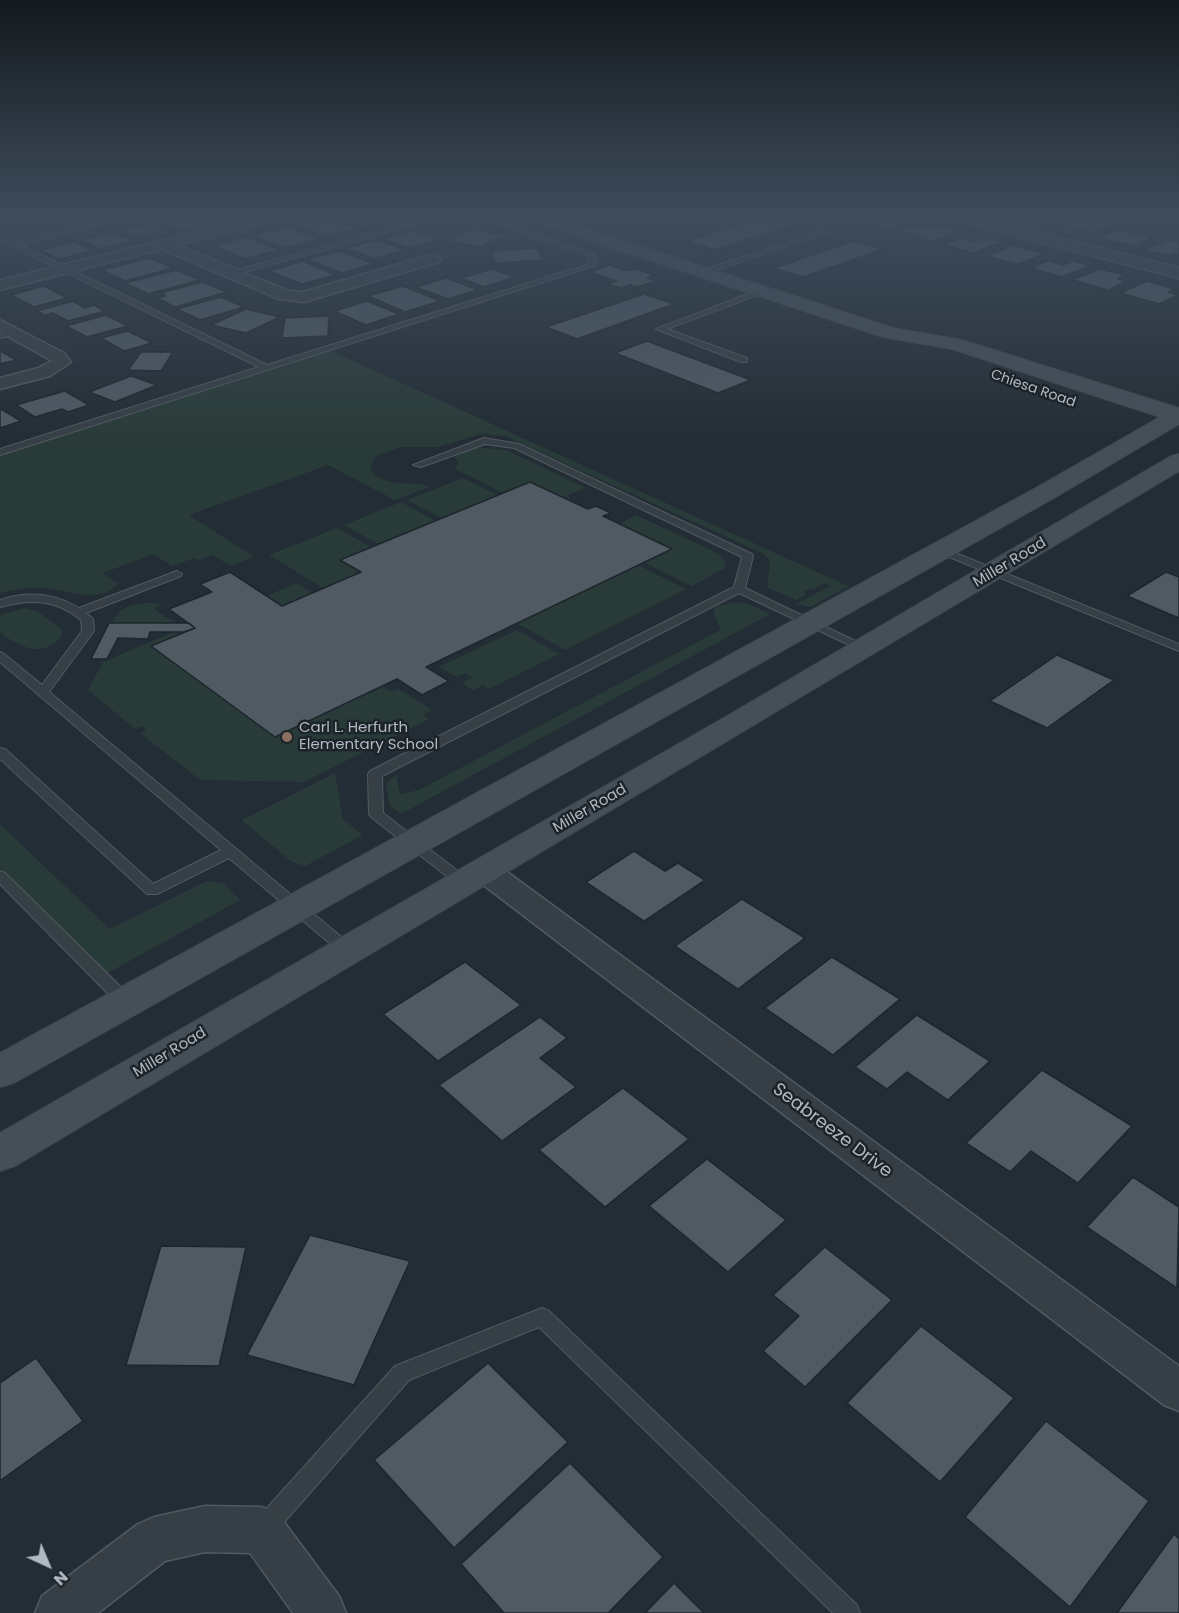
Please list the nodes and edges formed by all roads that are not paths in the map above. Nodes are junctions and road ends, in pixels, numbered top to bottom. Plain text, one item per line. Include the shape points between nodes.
1 (115, 293) edge
2 (278, 293) edge
3 (317, 293) edge
4 (504, 293) edge
5 (758, 293) edge
6 (771, 293) edge
7 (4, 332) edge
8 (890, 333) junction
9 (744, 360) dead end
10 (267, 368) junction
11 (0, 384) edge
12 (1099, 411) dead end
13 (1179, 416) edge
14 (1132, 423) dead end
15 (1154, 430) junction
16 (1179, 438) edge
17 (0, 452) edge
18 (1179, 461) edge
19 (417, 465) dead end
20 (941, 550) junction
21 (995, 572) junction
22 (177, 574) dead end
23 (739, 589) junction
24 (0, 604) edge
25 (80, 612) junction
26 (811, 622) junction
27 (1179, 648) edge
28 (866, 649) junction
29 (0, 656) edge
30 (43, 692) junction
31 (0, 752) edge
32 (412, 842) junction
33 (231, 851) junction
34 (0, 876) edge
35 (473, 876) junction
36 (296, 907) junction
37 (346, 949) junction
38 (125, 1002) junction
39 (0, 1072) edge
40 (0, 1154) edge
41 (1179, 1391) edge
42 (262, 1530) junction
43 (59, 1613) edge
44 (322, 1613) edge
45 (849, 1613) edge

1 - 10 lane
2 - 3 street via 304,297
4 - 10 lane
5 - 9 lane via 660,328
6 - 8 main road, Chiesa Road
7 - 11 street via 62,362 44,372
8 - 12 main road, Chiesa Road via 932,356
8 - 13 main road, Chiesa Road via 955,344
10 - 17 lane
13 - 15 main road
14 - 15 main road
15 - 16 main road
15 - 20 main road
18 - 21 main road, Miller Road
19 - 23 lane via 484,441 516,446 748,556
20 - 21 lane
20 - 26 main road
21 - 27 lane
21 - 28 main road, Miller Road
22 - 25 lane
23 - 26 lane
23 - 32 lane via 375,774 376,814
24 - 25 lane via 30,596 57,601
25 - 30 lane via 87,619 87,631
26 - 28 lane
26 - 32 main road
28 - 35 main road, Miller Road
29 - 30 lane
30 - 33 lane
31 - 33 lane via 152,891
32 - 35 lane
32 - 36 main road
33 - 36 lane
34 - 38 lane
35 - 37 main road, Miller Road
35 - 41 street, Seabreeze Drive
36 - 37 lane
36 - 38 main road
37 - 40 main road, Miller Road
38 - 39 main road
42 - 43 street via 205,1529 154,1540
42 - 44 street
42 - 45 lane via 402,1373 542,1317

